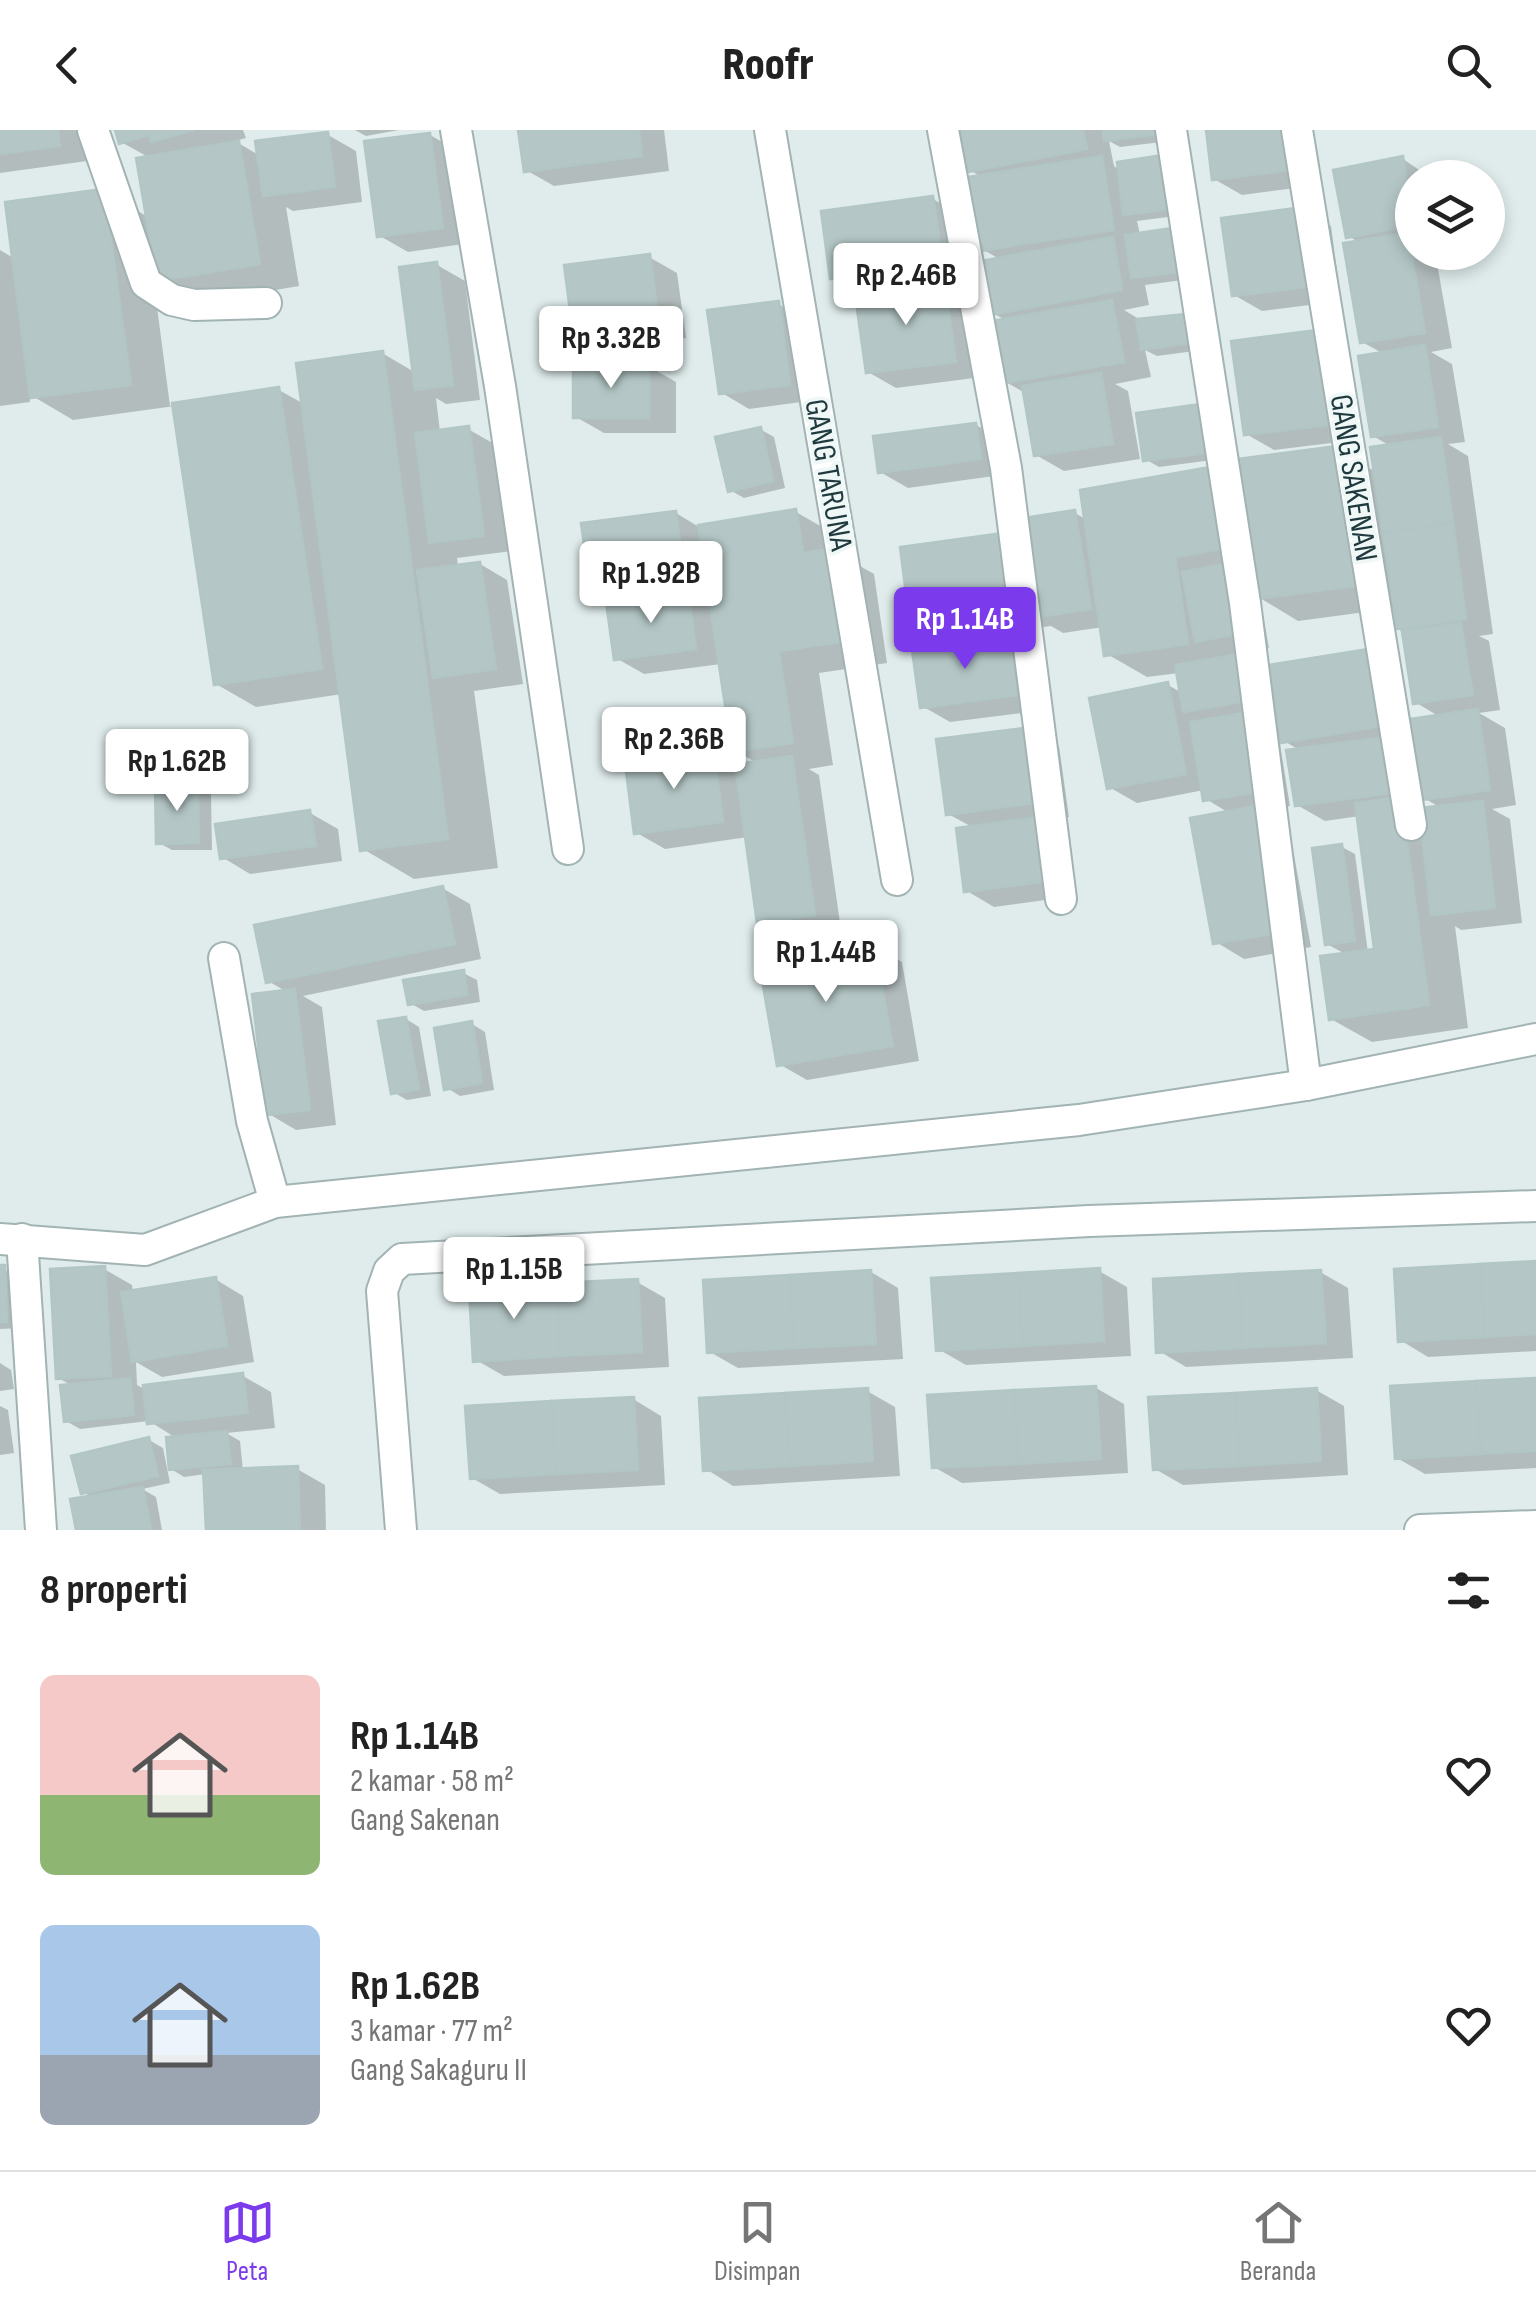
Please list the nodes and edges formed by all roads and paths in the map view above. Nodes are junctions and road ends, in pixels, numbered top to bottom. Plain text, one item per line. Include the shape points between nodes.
1 (93, 130) edge
2 (456, 130) edge
3 (770, 130) edge
4 (943, 130) edge
5 (1172, 130) edge
6 (1298, 130) edge
7 (266, 303) dead end
8 (1411, 825) dead end
9 (568, 849) dead end
10 (897, 880) dead end
11 (1061, 899) dead end
12 (224, 958) dead end
13 (1536, 1039) edge
14 (1306, 1085) junction
15 (269, 1181) junction
16 (1536, 1206) edge
17 (11, 1239) edge
18 (1536, 1526) edge
19 (42, 1530) edge
20 (400, 1530) edge
21 (1420, 1530) edge

1 - 7 street via 146,283 194,305
2 - 9 street
3 - 10 street, GANG TARUNA
4 - 11 street via 1006,468
5 - 14 street via 1245,602
6 - 8 street, GANG SAKENAN
12 - 15 street
13 - 14 street
14 - 15 street via 1079,1120
15 - 17 street via 146,1250
16 - 20 street via 1089,1221 402,1259 382,1290
17 - 19 street
18 - 21 street

